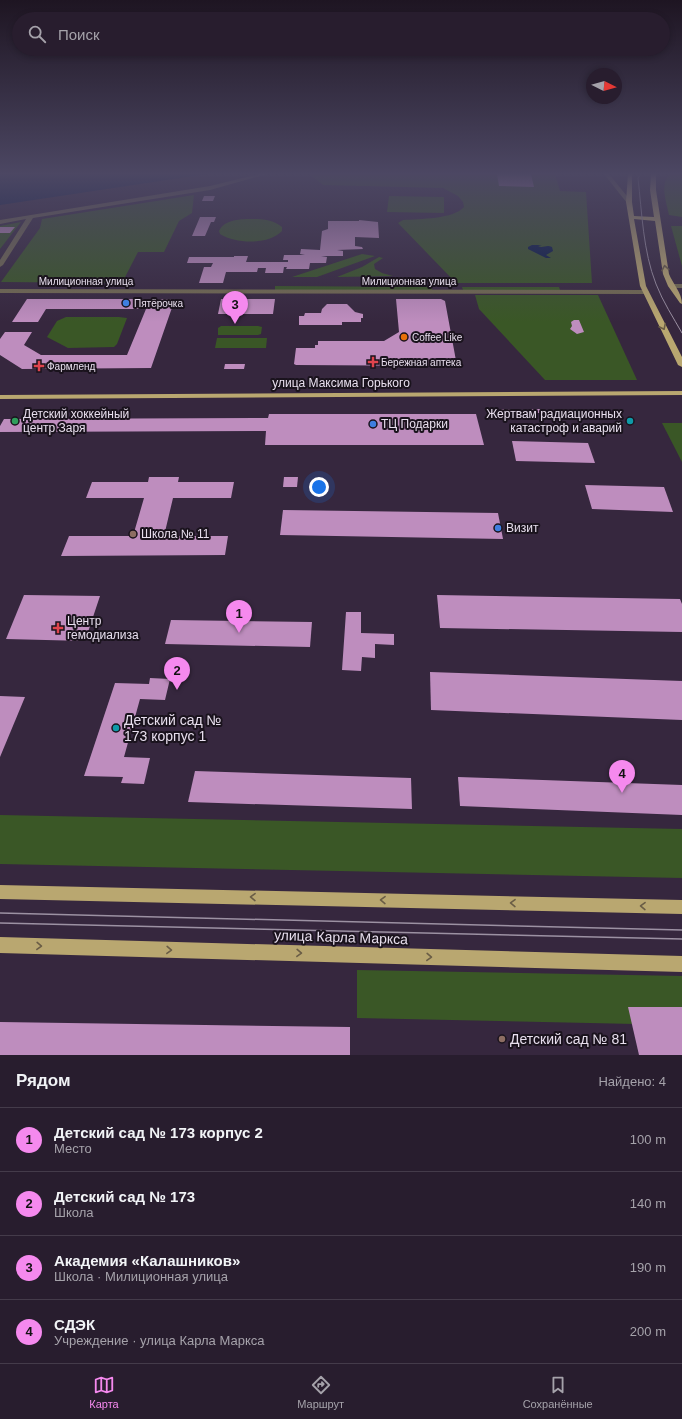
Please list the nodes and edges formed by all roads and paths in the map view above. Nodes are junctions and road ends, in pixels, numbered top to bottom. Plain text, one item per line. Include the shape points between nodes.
1 (27, 223) edge
2 (632, 223) edge
3 (658, 223) edge
4 (0, 265) edge
5 (671, 286) junction
6 (682, 286) edge
7 (644, 289) junction
8 (0, 291) edge
9 (682, 302) edge
10 (682, 365) edge
11 (682, 393) edge
12 (0, 396) edge
13 (0, 892) edge
14 (682, 907) edge
15 (0, 945) edge
16 (682, 964) edge

1 - 4 street
2 - 7 main road
5 -> 3 main road via 666,274
5 - 6 street
5 - 9 main road
7 - 8 street, Милиционная улица
7 -> 10 main road
11 - 12 main road, улица Максима Горького
14 -> 13 main road
15 -> 16 main road, улица Карла Маркса

